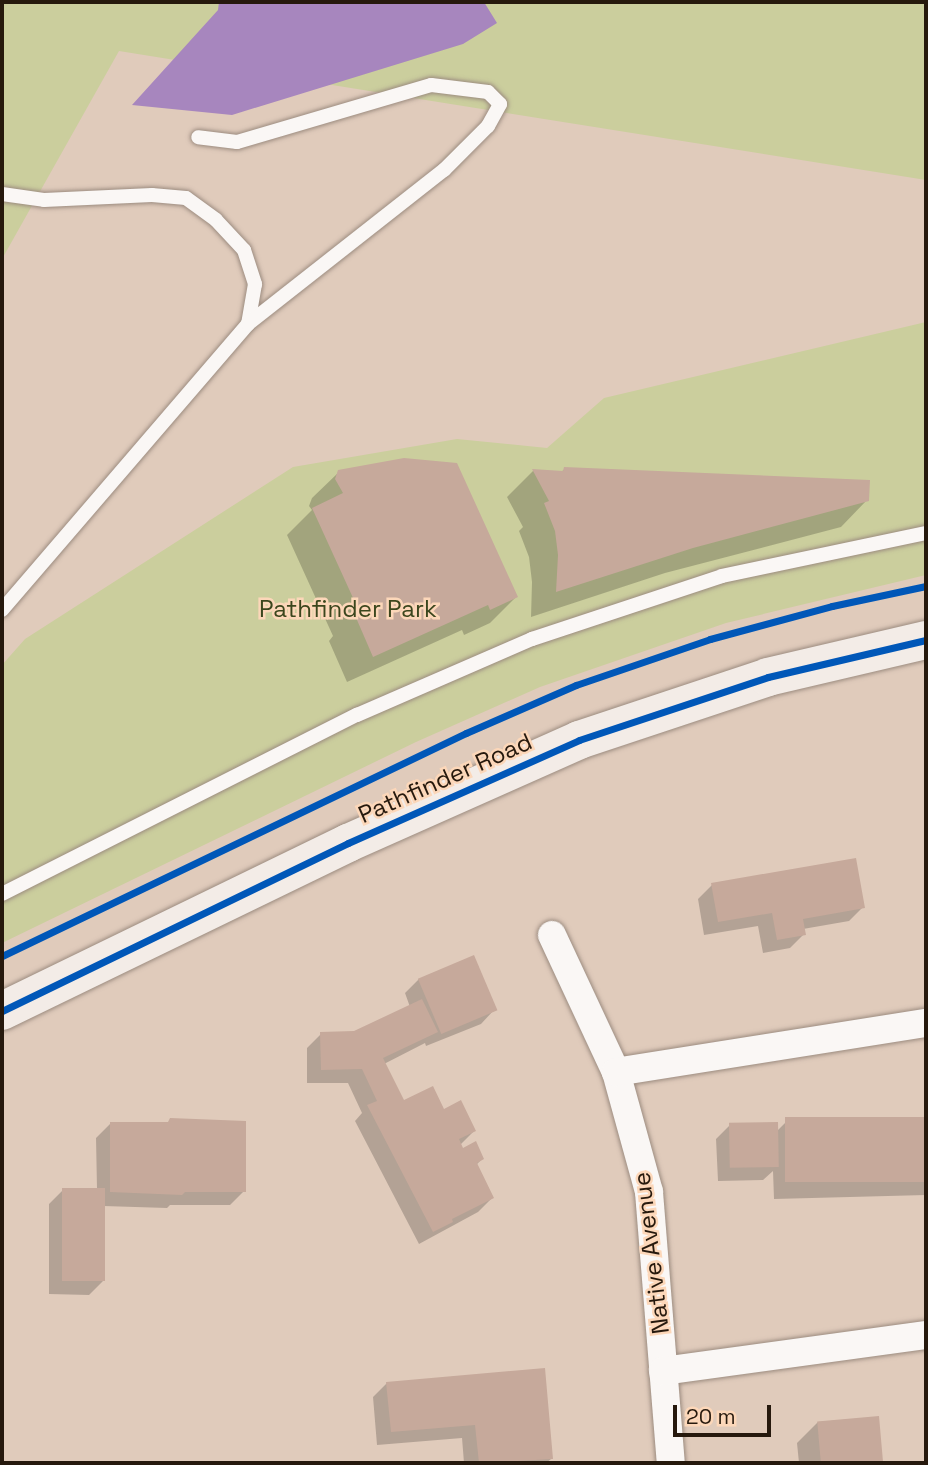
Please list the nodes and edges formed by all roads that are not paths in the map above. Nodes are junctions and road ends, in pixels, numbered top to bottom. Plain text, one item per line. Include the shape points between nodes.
1 (198, 137) dead end
2 (2, 194) edge
3 (248, 324) junction
4 (926, 533) edge
5 (2, 610) edge
6 (926, 640) edge
7 (2, 894) edge
8 (552, 935) dead end
9 (2, 1011) edge
10 (926, 1023) edge
11 (616, 1072) junction
12 (926, 1335) edge
13 (663, 1370) junction
14 (671, 1463) edge

1 - 3 lane via 237,142 431,85 488,92 500,104 488,126 444,170
2 - 3 lane via 44,200 186,198 216,220 244,250 255,284
3 - 5 lane
4 - 7 lane via 722,576 532,639 357,715
6 - 9 main road, Pathfinder Road via 768,677 579,740 348,843
8 - 11 street, Native Avenue
10 - 11 street
11 - 13 street, Native Avenue via 649,1192
12 - 13 street
13 - 14 street, Native Avenue

